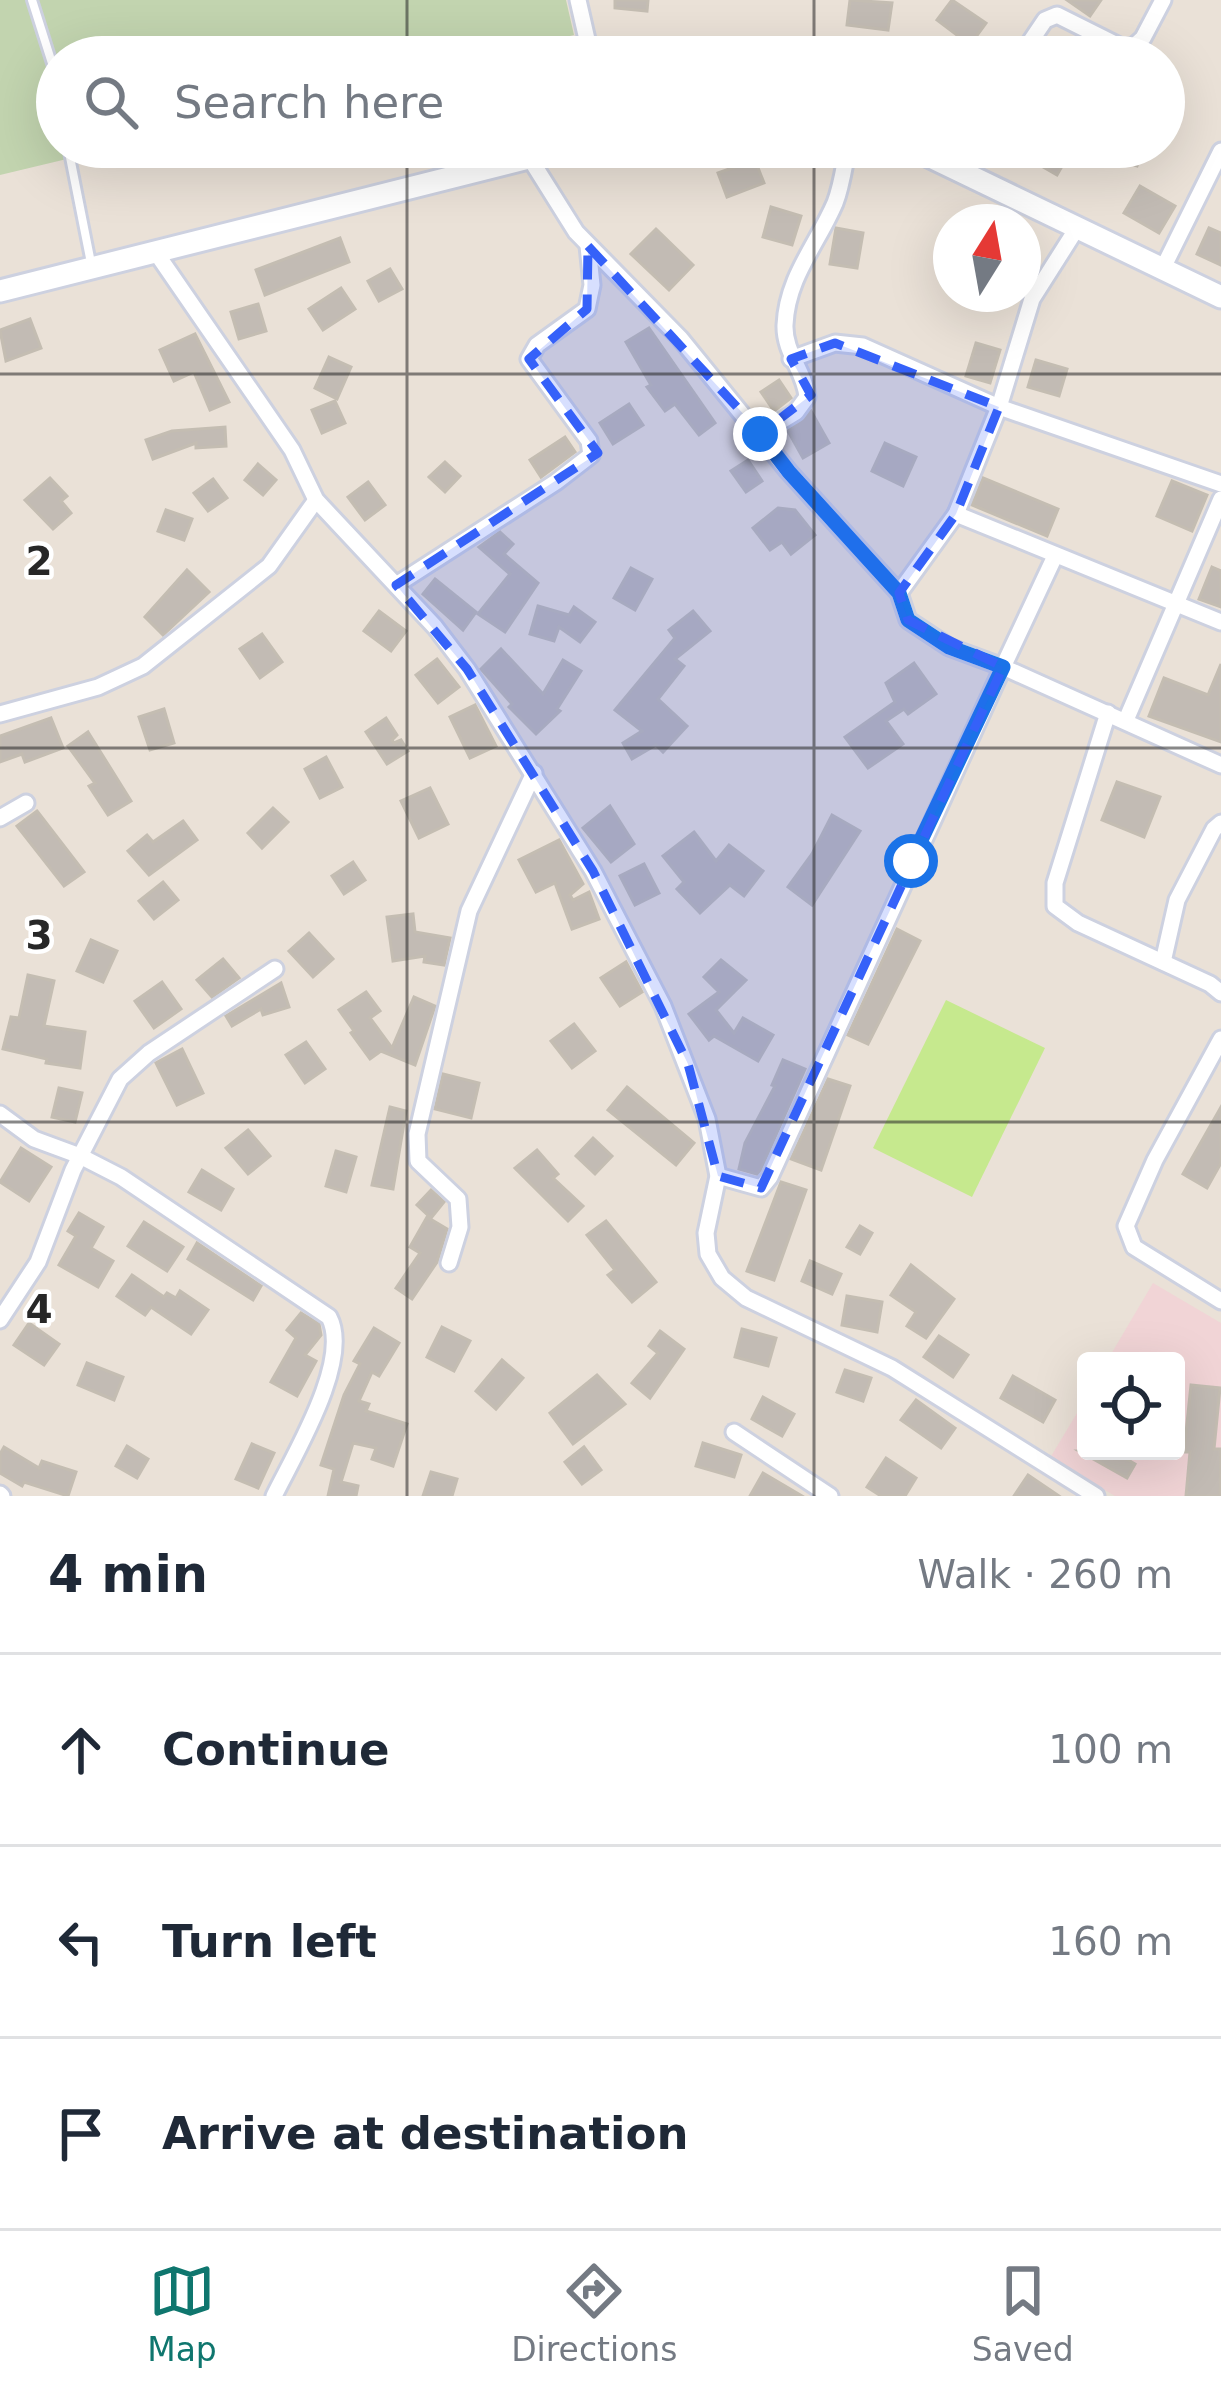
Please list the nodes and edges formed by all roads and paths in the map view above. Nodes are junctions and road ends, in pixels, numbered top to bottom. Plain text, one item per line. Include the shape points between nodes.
1 (32, 0) edge
2 (578, 0) edge
3 (1163, 0) edge
4 (43, 36) edge
5 (586, 36) edge
6 (1034, 36) edge
7 (1100, 36) edge
8 (1144, 36) edge
9 (1221, 152) edge
10 (72, 168) edge
11 (487, 168) edge
12 (536, 168) edge
13 (843, 168) edge
14 (977, 168) edge
15 (1077, 228) junction
16 (588, 246) junction
17 (158, 254) junction
18 (1162, 268) junction
19 (93, 270) junction
20 (0, 291) edge
21 (1221, 297) edge
22 (791, 359) junction
23 (999, 407) junction
24 (760, 434) junction
25 (1221, 484) edge
26 (1221, 499) edge
27 (316, 500) junction
28 (956, 514) junction
29 (1055, 556) junction
30 (396, 585) junction
31 (899, 593) junction
32 (1175, 602) junction
33 (1221, 622) edge
34 (1003, 667) junction
35 (1108, 713) junction
36 (0, 714) edge
37 (1126, 720) junction
38 (1221, 765) edge
39 (534, 773) junction
40 (26, 803) dead end
41 (0, 818) edge
42 (1221, 824) edge
43 (1163, 962) junction
44 (275, 969) dead end
45 (1221, 993) edge
46 (1221, 1039) edge
47 (0, 1114) edge
48 (80, 1156) junction
49 (718, 1175) junction
50 (449, 1263) dead end
51 (1221, 1301) edge
52 (0, 1320) edge
53 (734, 1432) dead end
54 (1091, 1495) edge
55 (274, 1496) edge
56 (830, 1496) edge

1 - 4 lane
2 - 5 street
3 - 8 street
6 - 7 street via 1057,15
9 - 18 street
10 - 19 lane
11 - 17 main road
12 - 16 street
13 - 22 street via 836,201 792,286 784,327
14 - 15 main road
15 - 18 main road
15 - 23 street via 1033,299
16 - 24 street via 645,299
16 - 30 street via 587,308 530,359 591,455
17 - 19 main road
17 - 27 street via 292,450
18 - 21 main road
19 - 20 main road
22 - 23 street via 835,343 863,346
22 - 24 street via 807,397
23 - 25 street
23 - 28 street
24 - 31 street
26 - 32 street
27 - 30 street
27 - 36 street via 269,566 143,666
28 - 29 street
28 - 31 street
29 - 32 street
29 - 34 street
30 - 39 street via 467,669
31 - 34 street via 908,620 949,647
32 - 33 street
32 - 37 street
34 - 35 street
34 - 49 street via 770,1177 753,1188
35 - 37 street
35 - 43 street via 1055,906
37 - 38 street
39 - 49 street via 663,1006 707,1119
39 - 50 street via 469,911 417,1133 418,1161 458,1199
40 - 41 street
42 - 43 street via 1177,900
43 - 45 street
44 - 48 street via 134,1064
46 - 51 street via 1127,1215 1126,1232 1134,1247
47 - 48 street via 34,1139
48 - 52 street via 38,1262
48 - 55 street via 329,1317 336,1342 329,1372
49 - 54 street via 706,1233 722,1278 746,1298 892,1368
53 - 56 street

